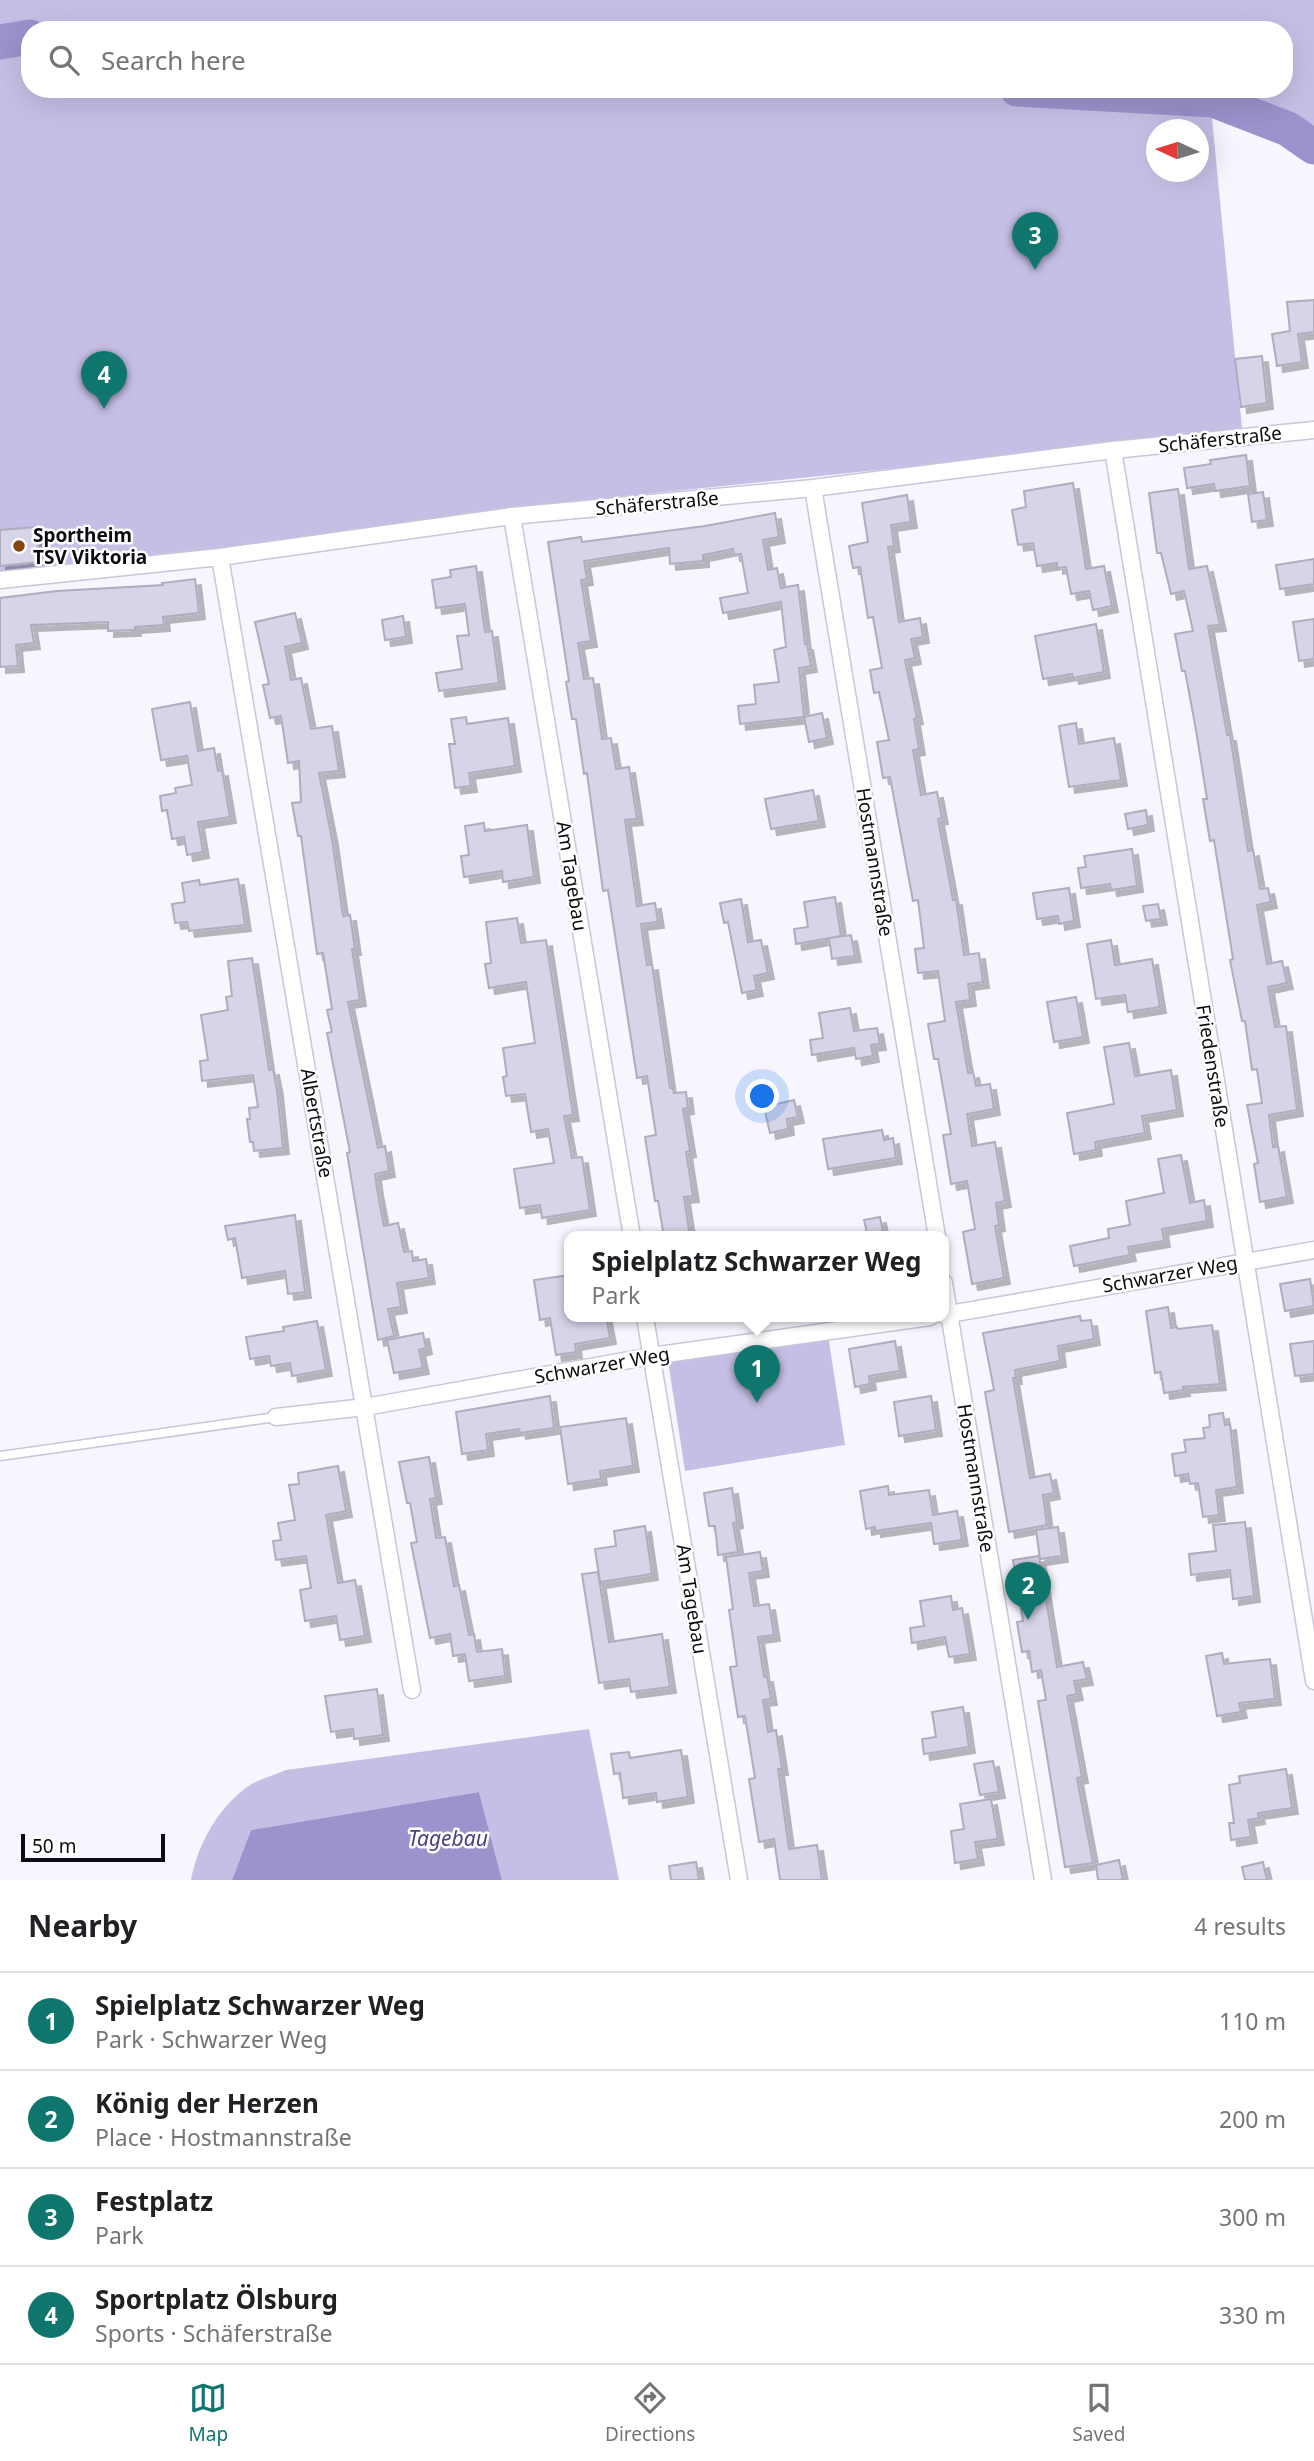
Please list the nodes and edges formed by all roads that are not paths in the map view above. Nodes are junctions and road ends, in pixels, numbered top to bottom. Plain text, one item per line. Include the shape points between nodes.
1 (1314, 430) edge
2 (1113, 450) junction
3 (813, 488) junction
4 (512, 516) junction
5 (220, 557) junction
6 (0, 580) edge
7 (631, 1231) edge
8 (936, 1231) edge
9 (1314, 1250) edge
10 (1244, 1261) junction
11 (949, 1315) edge
12 (646, 1322) edge
13 (894, 1322) edge
14 (948, 1322) edge
15 (652, 1356) junction
16 (365, 1406) junction
17 (276, 1417) joint
18 (0, 1455) edge
19 (1314, 1681) edge
20 (412, 1689) dead end
21 (739, 1880) edge
22 (1043, 1880) edge

1 - 2 street, Schäferstraße
2 - 3 street, Schäferstraße
2 - 10 street, Friedenstraße
3 - 4 street, Schäferstraße
3 - 8 street, Hostmannstraße
4 - 5 street, Schäferstraße
4 - 7 street, Am Tagebau
5 - 6 street, Schäferstraße
5 - 16 street, Albertstraße
9 - 10 street, Schwarzer Weg
10 - 11 street, Schwarzer Weg
10 - 19 street, Friedenstraße
12 - 15 street, Am Tagebau
13 - 15 street, Schwarzer Weg
14 - 22 street, Hostmannstraße
15 - 16 street, Schwarzer Weg
15 - 21 street, Am Tagebau
16 - 17 street, Schwarzer Weg
16 - 20 street, Albertstraße
17 - 18 lane

